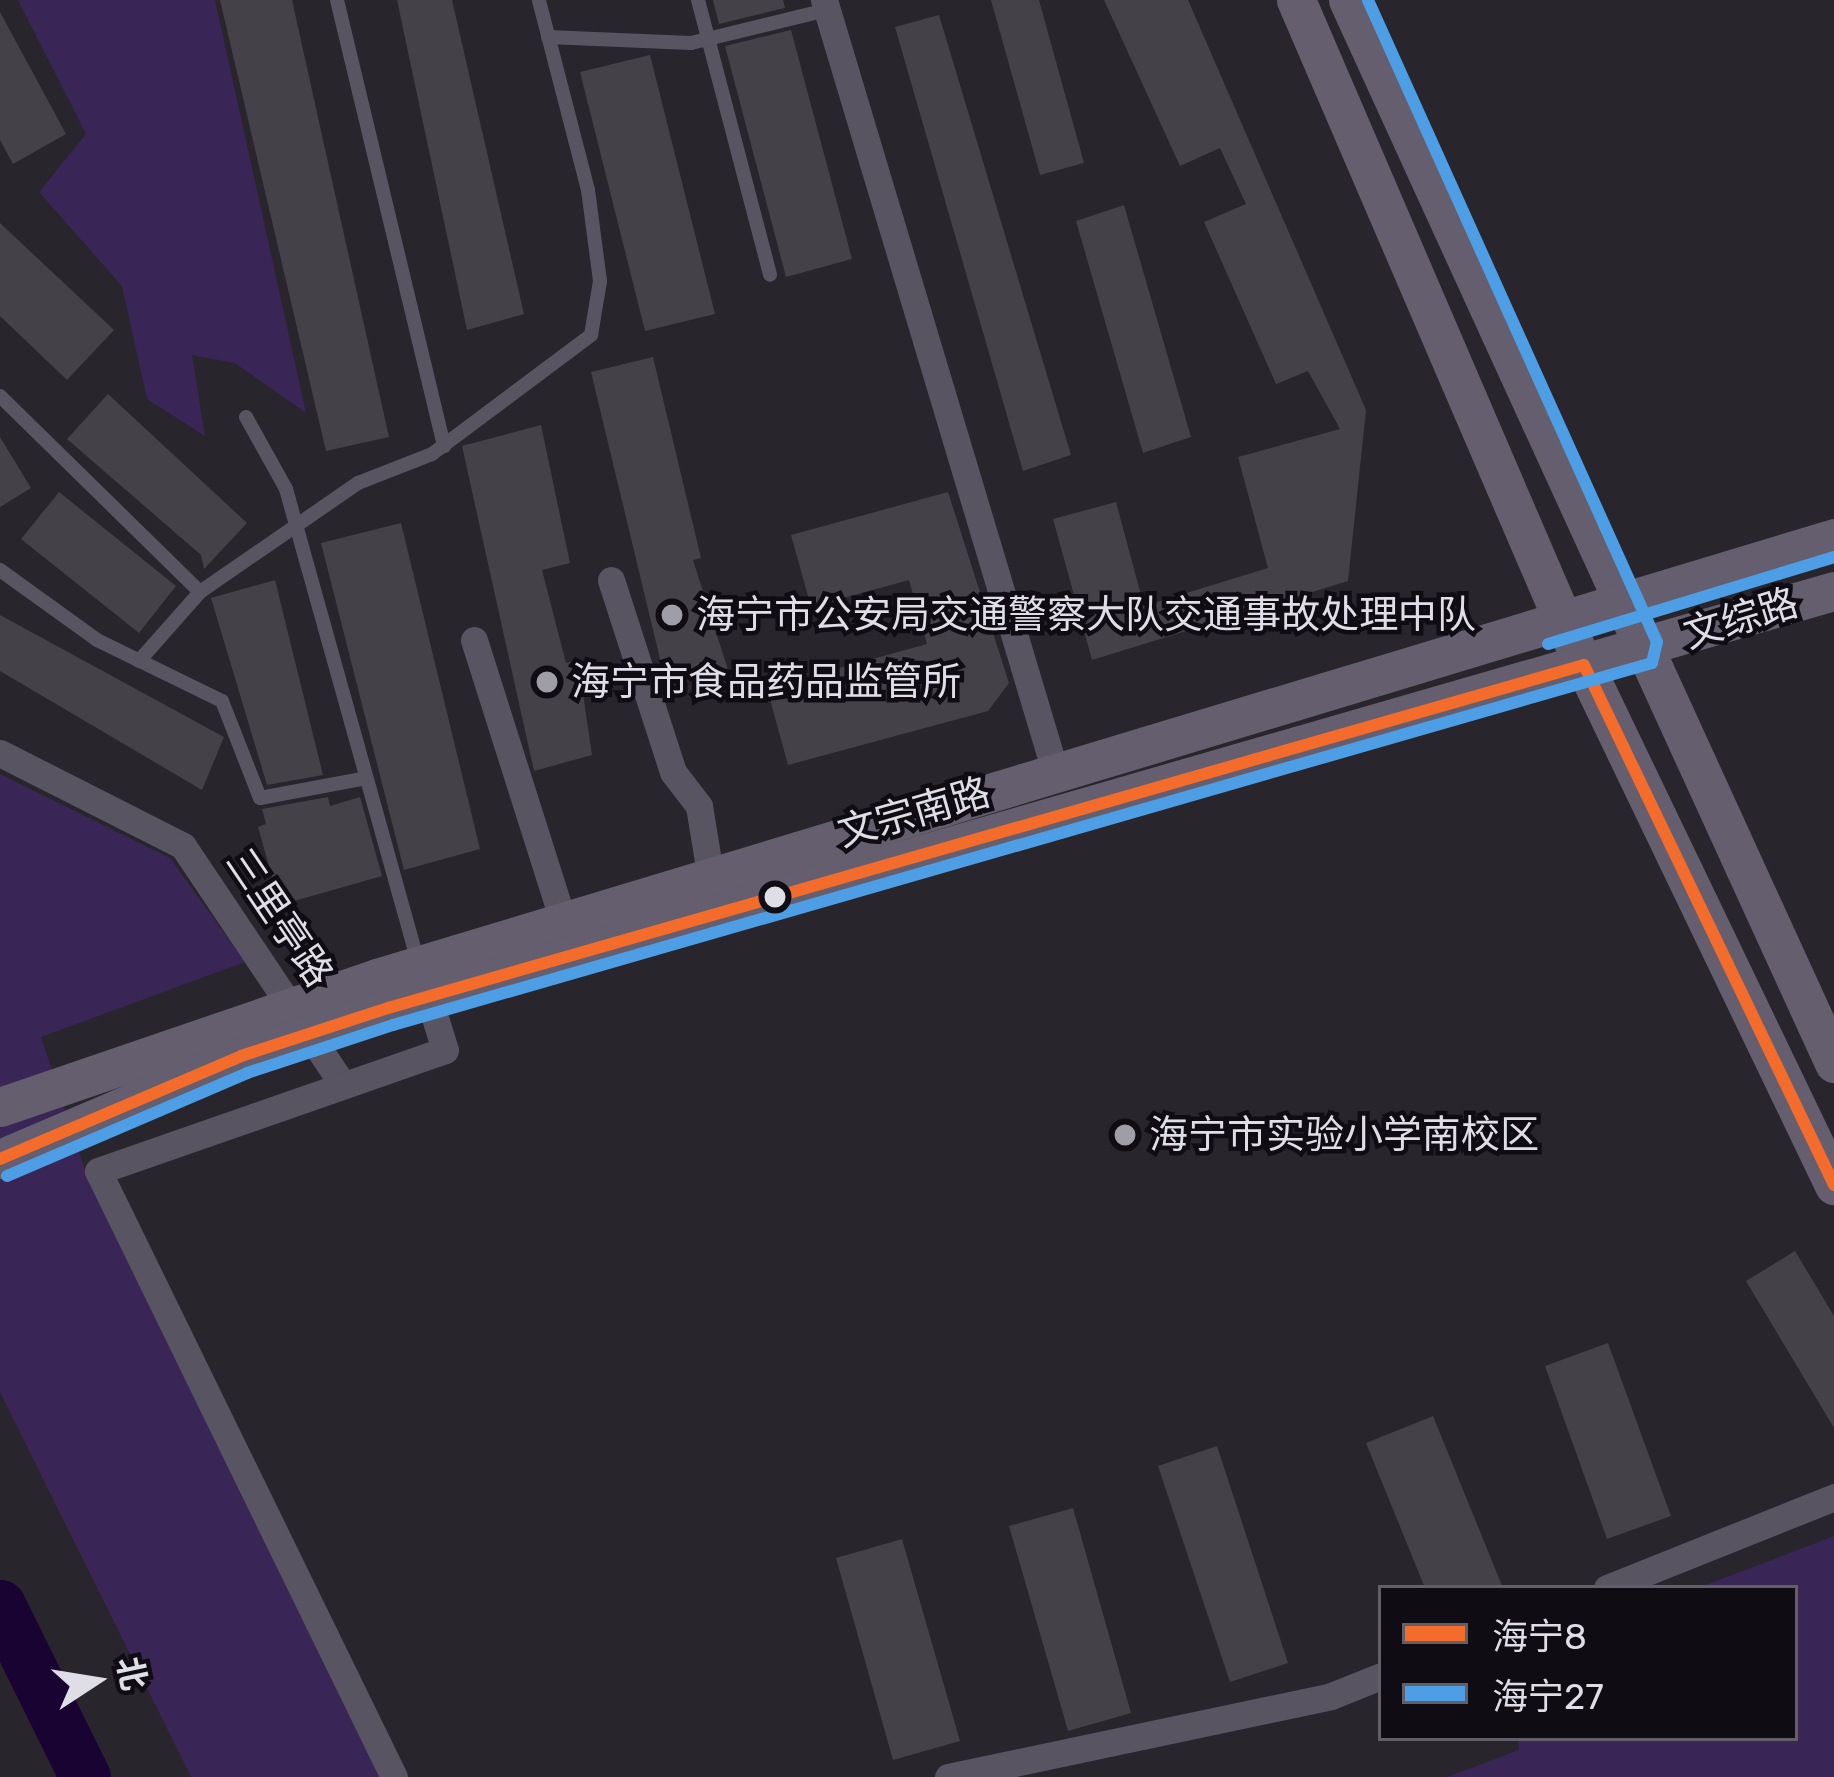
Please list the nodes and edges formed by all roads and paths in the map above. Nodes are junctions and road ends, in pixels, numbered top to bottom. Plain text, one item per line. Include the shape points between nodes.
1 (337, 0) edge
2 (538, 0) edge
3 (698, 0) edge
4 (1297, 0) edge
5 (1348, 0) edge
6 (825, 5) edge
7 (548, 37) junction
8 (708, 39) junction
9 (770, 275) dead end
10 (0, 396) edge
11 (246, 417) dead end
12 (444, 446) junction
13 (296, 526) junction
14 (1834, 538) edge
15 (0, 570) edge
16 (611, 580) dead end
17 (1834, 591) edge
18 (200, 592) junction
19 (1617, 598) junction
20 (1564, 621) junction
21 (474, 640) dead end
22 (1641, 649) junction
23 (139, 661) junction
24 (1584, 664) junction
25 (0, 753) edge
26 (1055, 771) junction
27 (362, 779) junction
28 (710, 873) junction
29 (562, 917) junction
30 (423, 978) junction
31 (382, 993) junction
32 (1834, 1063) edge
33 (343, 1085) junction
34 (0, 1107) edge
35 (0, 1160) edge
36 (1834, 1185) edge
37 (1834, 1497) edge
38 (1614, 1585) edge
39 (1378, 1677) edge
40 (394, 1777) edge
41 (948, 1777) edge

1 - 12 lane
2 - 7 lane
3 - 8 lane
4 - 20 main road
5 - 19 main road
6 - 8 lane
6 - 26 street
7 - 8 lane
7 - 12 lane via 588,190 600,281 591,335
8 - 9 lane
10 - 18 lane
11 - 13 lane
12 - 13 lane via 358,483
13 - 18 lane
13 - 27 lane
14 - 19 main road, 文宗南路
15 - 23 lane
16 - 28 street via 673,772 699,806
17 - 22 main road, 文综路
18 - 23 lane
19 - 20 main road, 文宗南路
19 - 22 main road
20 - 24 main road
20 - 26 main road, 文宗南路
21 - 29 street
22 - 24 main road, 文综路
22 - 32 main road
23 - 27 lane via 222,701 260,798
24 - 30 main road, 文综路
24 - 36 main road
25 - 33 street, 三里亭路 via 183,846
26 - 28 main road, 文宗南路
27 - 30 lane
28 - 29 main road, 文宗南路
29 - 30 main road, 文宗南路
30 - 31 main road, 文宗南路
30 - 33 street via 445,1050
31 - 34 main road, 文宗南路, bridge
31 - 35 main road, bridge
33 - 40 street via 98,1171
37 - 38 street
39 - 41 street via 1331,1696

